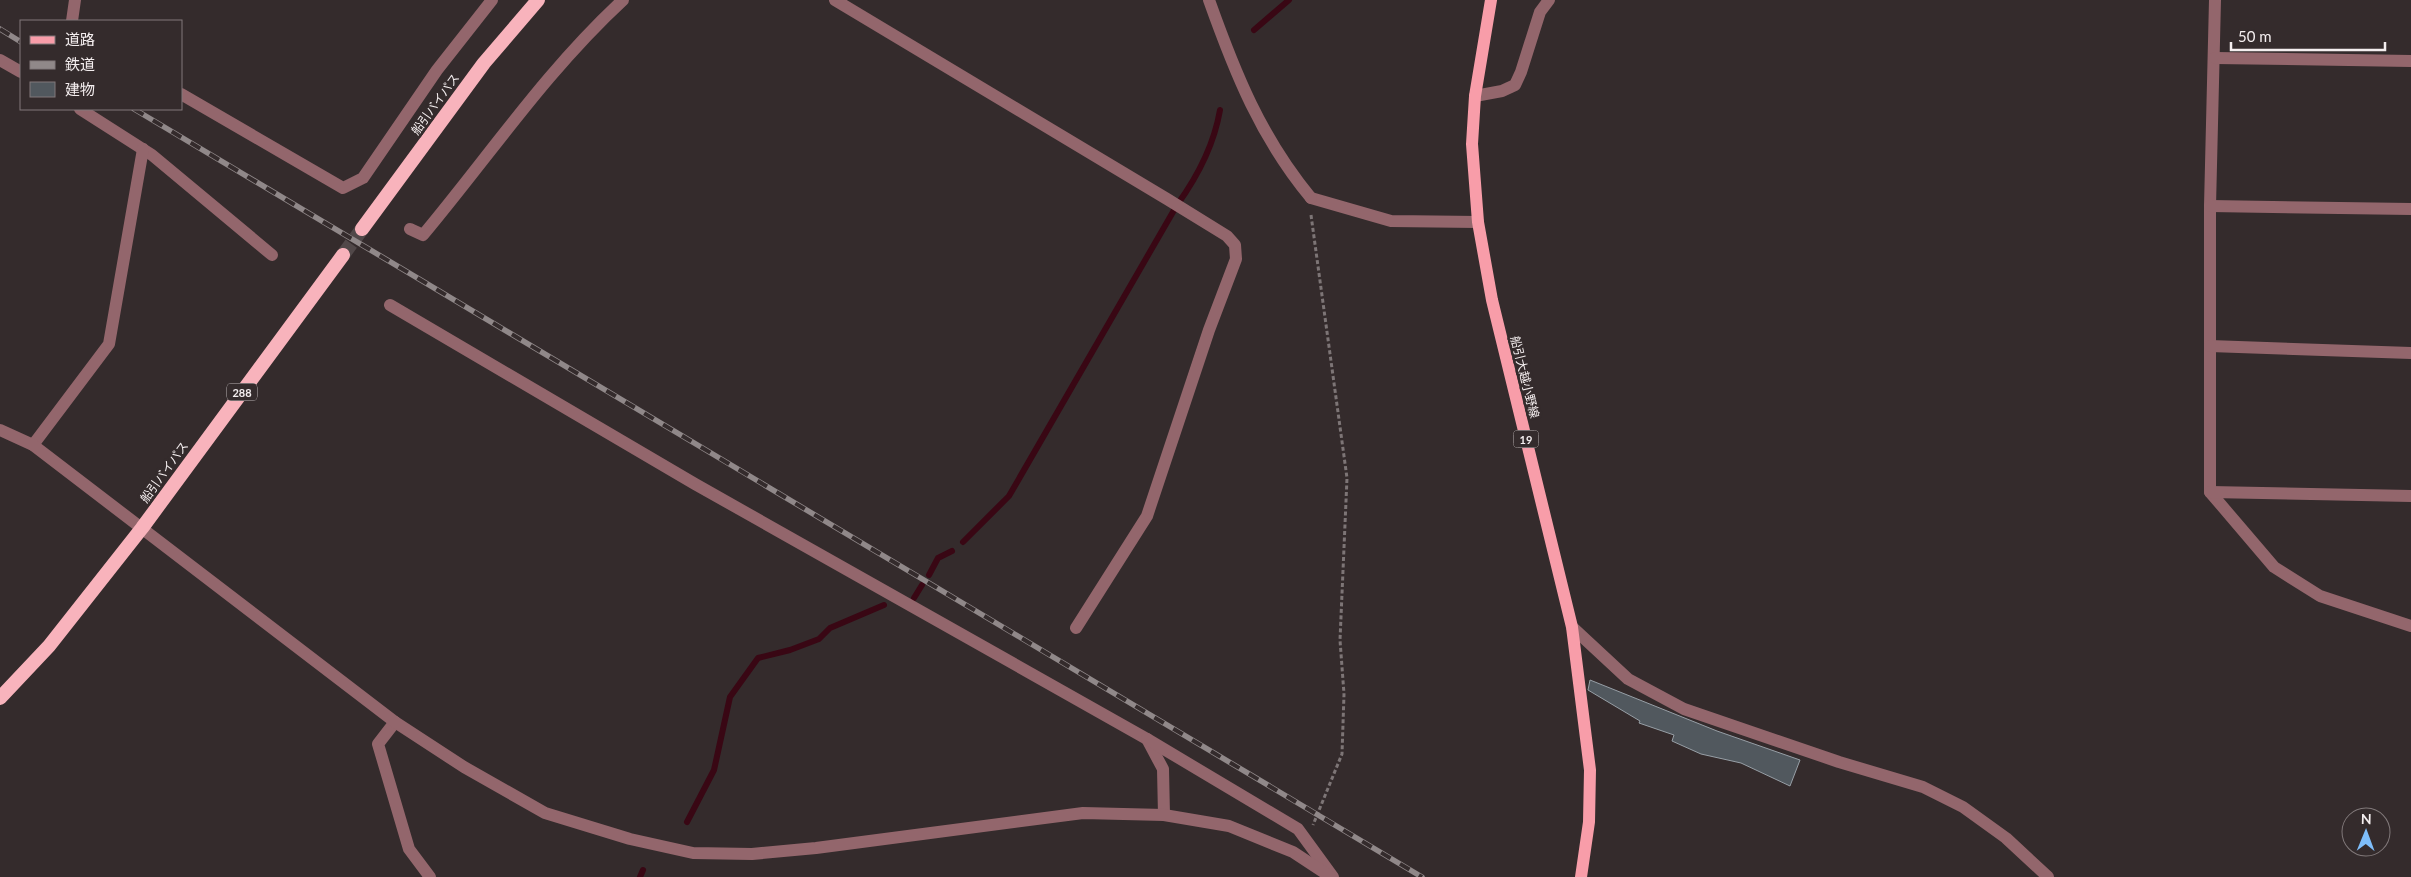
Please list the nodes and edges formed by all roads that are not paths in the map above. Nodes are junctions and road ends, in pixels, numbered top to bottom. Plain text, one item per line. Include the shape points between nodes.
1 (75, 0) edge
2 (492, 0) edge
3 (538, 0) edge
4 (622, 0) edge
5 (835, 0) edge
6 (1209, 0) edge
7 (1491, 0) edge
8 (1549, 0) edge
9 (2215, 0) edge
10 (72, 20) edge
11 (2215, 58) junction
12 (0, 60) edge
13 (2411, 61) edge
14 (20, 71) edge
15 (182, 95) edge
16 (1475, 96) junction
17 (82, 110) edge
18 (143, 149) junction
19 (2210, 206) junction
20 (2411, 209) edge
21 (1478, 222) junction
22 (362, 229) tunnel mouth
23 (410, 229) dead end
24 (272, 255) dead end
25 (343, 255) tunnel mouth
26 (390, 305) dead end
27 (2210, 346) junction
28 (2411, 353) edge
29 (0, 430) edge
30 (33, 445) junction
31 (2210, 492) junction
32 (2411, 496) edge
33 (142, 528) junction
34 (2411, 626) edge
35 (1572, 627) junction
36 (1076, 628) dead end
37 (0, 698) edge
38 (395, 722) junction
39 (1147, 739) junction
40 (1164, 815) junction
41 (1326, 875) edge
42 (430, 877) edge
43 (1581, 877) edge
44 (2048, 877) edge

1 - 10 street
2 - 15 street via 437,70 363,178 343,188
3 - 22 highway, 船引バイパス via 484,63
4 - 23 street via 593,27 535,93 423,235
5 - 36 street via 1167,198 1226,236 1234,245 1236,259 1147,516
6 - 21 street via 1233,68 1288,169 1311,198 1391,222
7 - 16 main road, 船引大越小野線 / 19
8 - 16 street via 1540,12 1522,72 1515,84 1502,91
9 - 11 street
11 - 13 street
11 - 19 street
12 - 14 street
16 - 21 main road, 船引大越小野線 / 19 via 1472,144
17 - 18 street
18 - 24 street
18 - 30 street via 108,344
19 - 20 street
19 - 27 street
21 - 35 main road, 船引大越小野線 / 19 via 1490,291
25 - 33 highway, 船引バイパス / 288
26 - 39 street via 695,484
27 - 28 street
27 - 31 street
29 - 30 street
30 - 33 street
31 - 32 street
31 - 34 street via 2274,567 2320,596
33 - 37 highway, 船引バイパス / 288 via 49,646
33 - 38 street
35 - 43 main road, 船引大越小野線 / 19 via 1590,770 1589,822
35 - 44 street via 1628,679 1684,708 1839,762 1923,787 1963,807 2006,838
38 - 40 street via 464,767 545,813 630,839 694,853 752,854 816,848 1082,813
38 - 42 street via 378,744 409,849
39 - 40 street via 1163,770
39 - 41 street via 1298,829
40 - 41 street via 1229,826 1293,852

